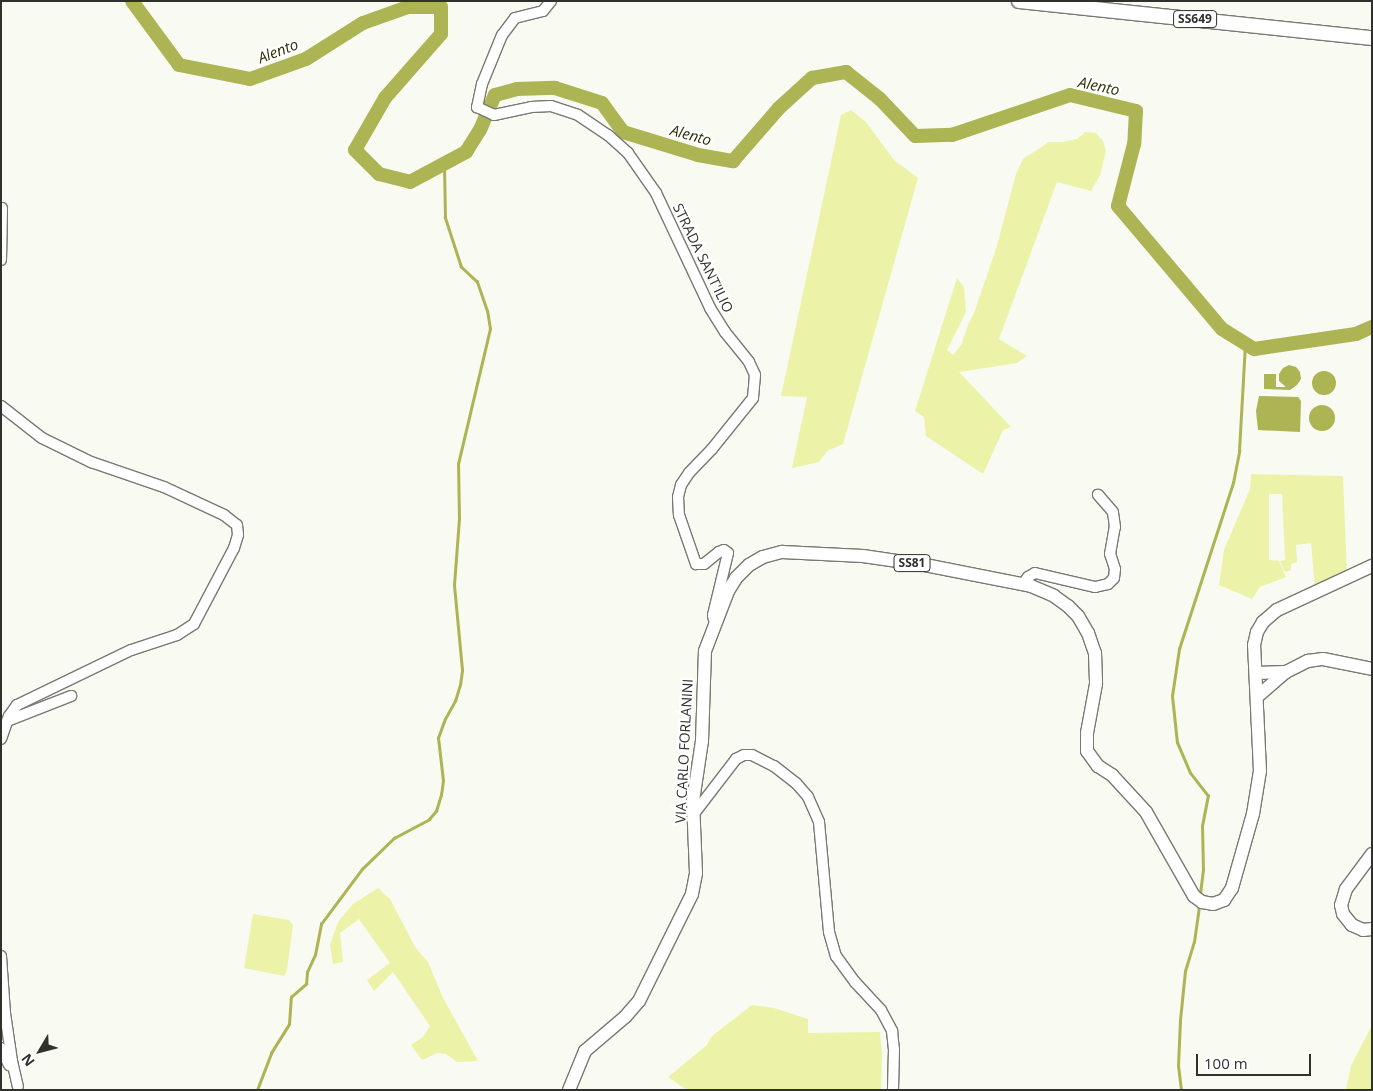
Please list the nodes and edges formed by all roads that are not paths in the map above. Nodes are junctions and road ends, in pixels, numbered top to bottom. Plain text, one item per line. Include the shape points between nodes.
1 (1019, 1) edge
2 (550, 3) edge
3 (1372, 38) edge
4 (2, 208) edge
5 (1, 260) edge
6 (1, 406) edge
7 (1098, 495) dead end
8 (1372, 566) edge
9 (1023, 584) junction
10 (715, 623) junction
11 (1372, 669) edge
12 (1286, 672) junction
13 (1256, 673) junction
14 (71, 696) dead end
15 (1258, 696) junction
16 (7, 721) junction
17 (1, 739) edge
18 (693, 815) junction
19 (1372, 854) edge
20 (1372, 929) edge
21 (1, 956) edge
22 (1, 1048) edge
23 (18, 1088) edge
24 (569, 1090) edge
25 (892, 1090) edge

1 - 3 highway, SS649
2 - 10 street, STRADA SANT'ILIO via 543,11 515,18 502,35 482,84 477,107 494,115 550,106 578,115 628,153 656,194 710,308 755,375 753,398 689,473 680,485 678,497 679,515 696,564 704,564 724,550 728,553 713,615
4 - 5 street
6 - 16 street via 42,438 91,462 164,487 224,515 236,526 238,535 194,624 177,635 131,650 34,696 17,705
7 - 9 street via 1113,512 1116,526 1110,554 1114,578 1108,584 1095,587 1035,573 1028,576
8 - 13 main road, VIA CARLO FORLANINI / SS81 via 1277,610 1263,622 1254,646
9 - 10 main road, VIA CARLO FORLANINI / SS81 via 863,556 782,552 764,557 744,570 728,591
9 - 15 main road, VIA CARLO FORLANINI / SS81 via 1054,596 1068,606 1088,633 1095,654 1096,684 1087,732 1087,751 1098,766 1112,775 1146,812 1194,896 1208,904 1219,903 1230,893 1253,814 1260,771
10 - 18 main road, VIA CARLO FORLANINI / SS81 via 705,651 702,740
11 - 12 main road via 1323,659 1308,661
12 - 13 main road
12 - 15 main road
13 - 15 main road, VIA CARLO FORLANINI / SS81
14 - 16 street
16 - 17 street
18 - 24 main road, VIA CARLO FORLANINI / SS81 via 696,873 692,894 638,1001 585,1051
18 - 25 street via 736,759 744,755 752,755 774,766 796,783 808,798 819,822 829,932 836,956 882,1010 892,1031
19 - 20 main road via 1346,889 1341,905 1343,914 1352,925 1363,930
21 - 23 street via 5,1013
22 - 23 street

